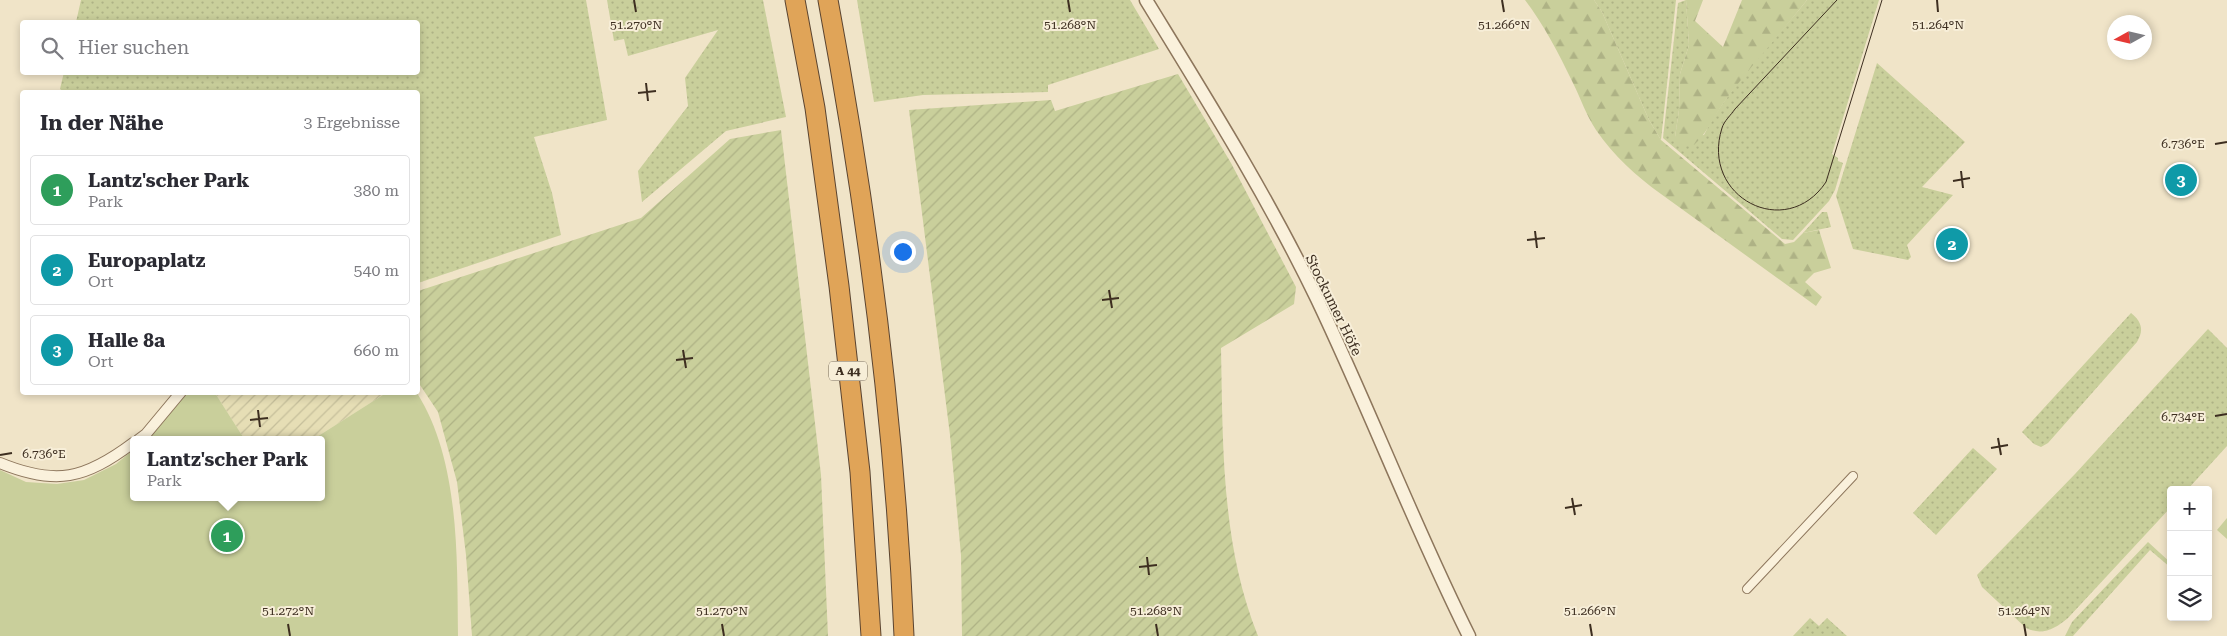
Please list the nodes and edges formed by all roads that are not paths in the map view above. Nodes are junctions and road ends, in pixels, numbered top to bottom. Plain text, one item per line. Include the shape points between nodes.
1 (795, 0) edge
2 (828, 0) edge
3 (1146, 0) edge
4 (178, 395) edge
5 (143, 436) edge
6 (130, 445) edge
7 (0, 462) edge
8 (1853, 476) dead end
9 (1747, 589) dead end
10 (871, 636) edge
11 (904, 636) edge
12 (1469, 636) edge

1 - 10 highway, A 44 via 815,108 838,286 860,472
2 - 11 highway, A 44 via 847,101 875,290 894,469
3 - 12 street, Stockumer Höfe via 1248,168 1316,297
4 - 5 street
6 - 7 street via 81,474 43,477
8 - 9 street

